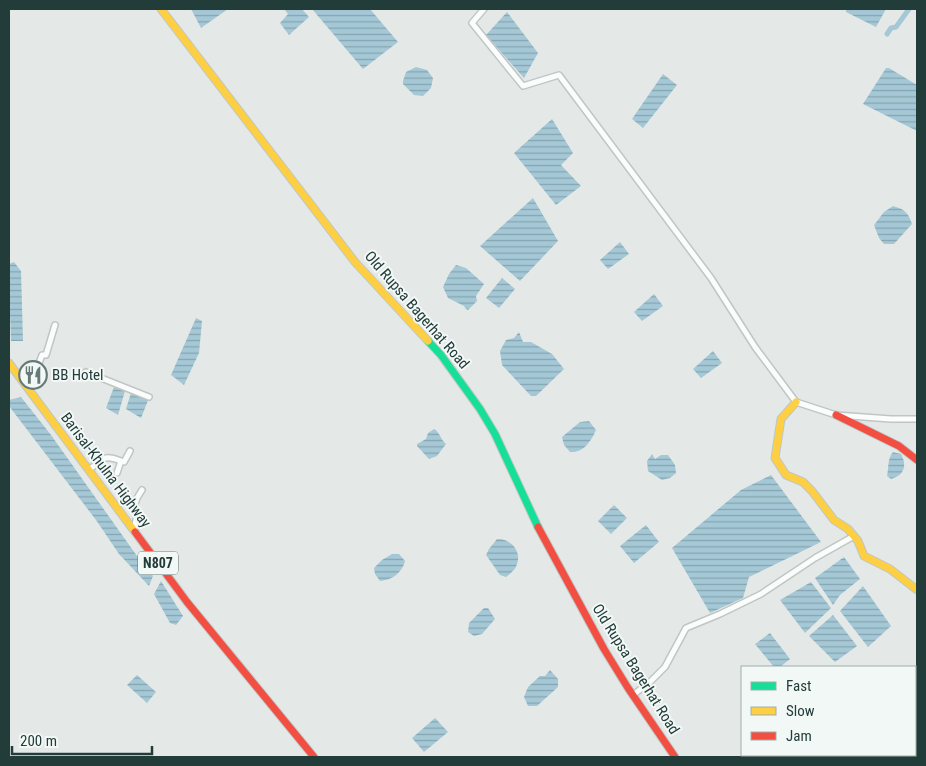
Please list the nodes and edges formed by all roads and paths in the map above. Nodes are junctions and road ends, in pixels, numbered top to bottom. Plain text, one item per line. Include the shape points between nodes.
1 (161, 9) edge
2 (484, 9) edge
3 (55, 325) dead end
4 (9, 363) edge
5 (86, 372) dead end
6 (29, 390) junction
7 (149, 397) dead end
8 (796, 402) junction
9 (836, 415) junction
10 (917, 419) edge
11 (130, 451) dead end
12 (917, 460) edge
13 (121, 461) junction
14 (89, 470) junction
15 (117, 473) dead end
16 (142, 490) dead end
17 (134, 530) junction
18 (854, 536) junction
19 (917, 590) edge
20 (633, 694) junction
21 (314, 757) edge
22 (675, 757) edge

1 - 20 main road, Old Rupsa Bagerhat Road via 355,262 441,355 480,409 536,523 604,649
2 - 8 street via 472,23 523,86 559,75 711,278 755,347
3 - 6 street via 46,355 42,355
4 - 6 main road, Barisal-Khulna Highway / N807
5 - 7 street
6 - 14 main road, Barisal-Khulna Highway / N807
8 - 9 street
8 - 18 main road via 781,419 775,458 786,476 802,482 834,520
9 - 10 street
9 - 12 main road via 899,446
11 - 13 street via 124,462
13 - 14 street via 104,458
13 - 15 street
14 - 17 main road, Barisal-Khulna Highway / N807
16 - 17 street via 134,507 137,515
17 - 21 main road, Barisal-Khulna Highway / N807 via 187,602
18 - 19 main road via 864,556 890,569
18 - 20 street via 761,594 686,628 665,667
20 - 22 main road, Old Rupsa Bagerhat Road

